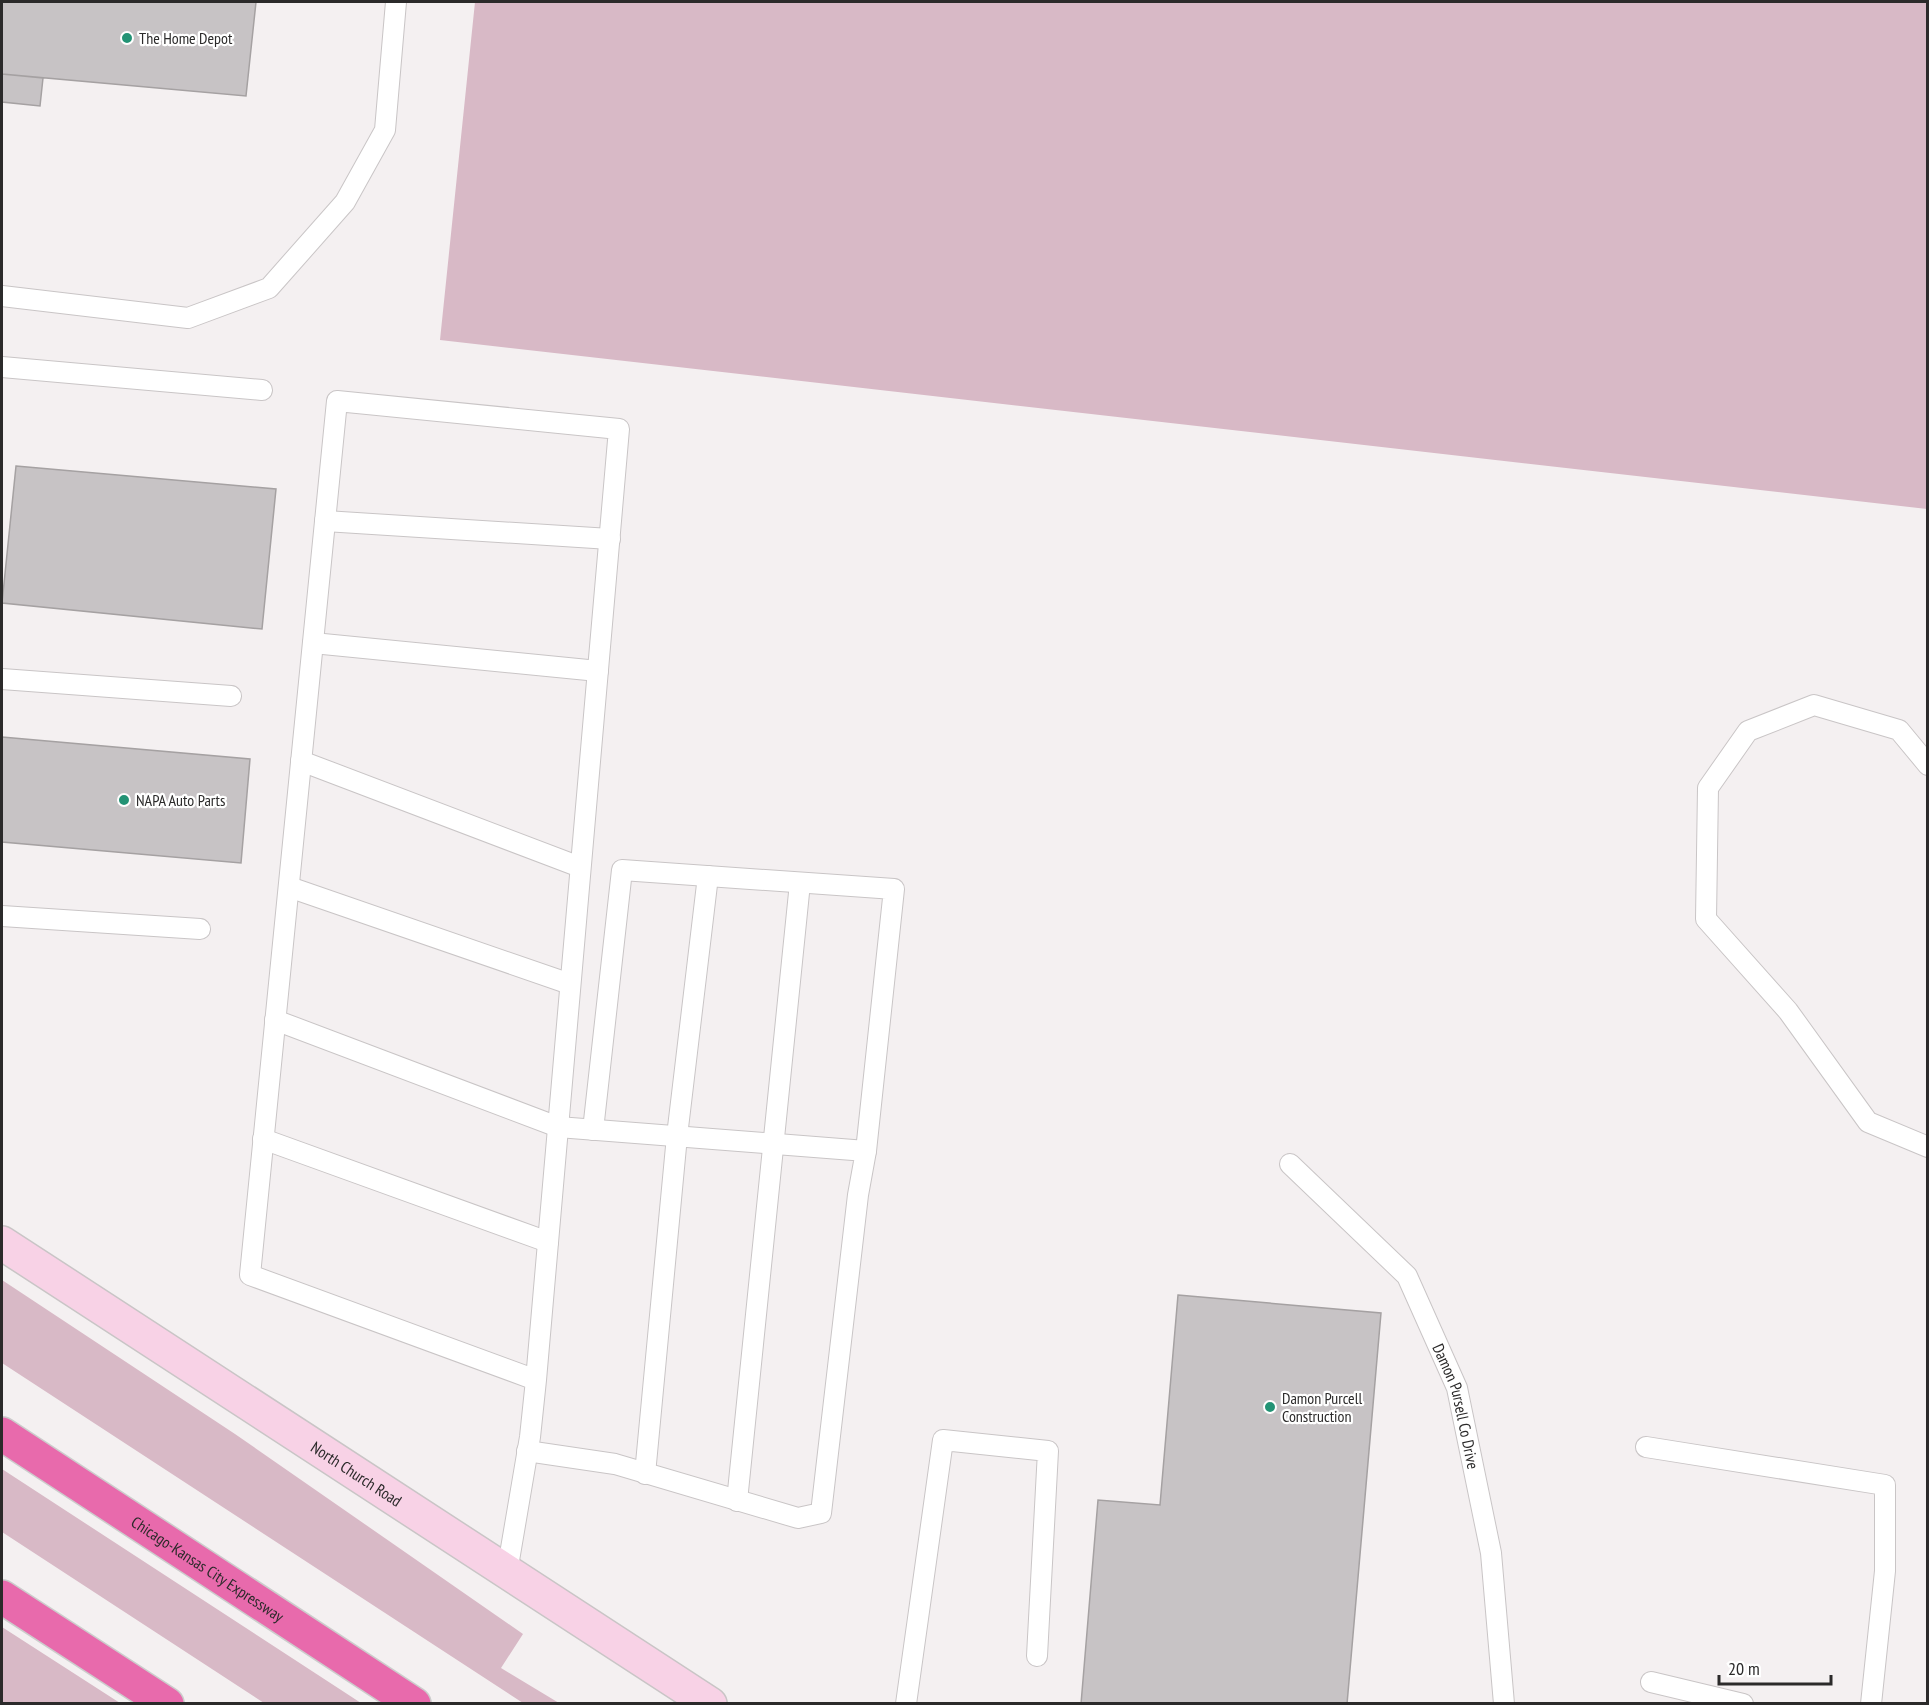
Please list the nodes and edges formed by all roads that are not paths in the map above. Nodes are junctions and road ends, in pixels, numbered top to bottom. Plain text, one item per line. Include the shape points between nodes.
1 (396, 2) edge
2 (2, 296) edge
3 (2, 367) edge
4 (262, 390) dead end
5 (325, 521) junction
6 (610, 539) junction
7 (313, 642) junction
8 (598, 671) junction
9 (2, 679) edge
10 (231, 696) dead end
11 (301, 761) junction
12 (1928, 765) edge
13 (580, 867) junction
14 (708, 876) junction
15 (800, 883) junction
16 (289, 887) junction
17 (2, 916) edge
18 (200, 928) dead end
19 (570, 984) junction
20 (275, 1020) junction
21 (558, 1127) junction
22 (593, 1130) junction
23 (677, 1136) junction
24 (263, 1139) junction
25 (774, 1144) junction
26 (1928, 1146) edge
27 (866, 1151) junction
28 (1290, 1164) dead end
29 (548, 1242) junction
30 (2, 1243) edge
31 (536, 1380) junction
32 (2, 1434) edge
33 (1646, 1446) dead end
34 (527, 1451) junction
35 (645, 1473) junction
36 (737, 1501) junction
37 (507, 1572) junction
38 (2, 1597) edge
39 (1037, 1656) dead end
40 (1652, 1682) dead end
41 (167, 1704) edge
42 (414, 1704) edge
43 (710, 1704) edge
44 (906, 1704) edge
45 (1504, 1704) edge
46 (1743, 1704) edge
47 (1871, 1704) edge

1 - 2 lane via 385,130 345,202 269,288 188,318
3 - 4 lane
5 - 6 lane
5 - 6 lane via 337,401 619,429
5 - 7 lane
6 - 8 lane
7 - 8 lane
7 - 11 lane
8 - 13 lane
9 - 10 lane
11 - 13 lane
11 - 16 lane
12 - 26 lane via 1899,730 1814,705 1748,731 1708,788 1706,919 1788,1011 1868,1122
13 - 19 lane
14 - 15 lane
14 - 22 lane via 622,870
14 - 23 lane
15 - 25 lane
15 - 27 lane via 894,889
16 - 19 lane
16 - 20 lane
17 - 18 lane
19 - 21 lane
20 - 21 lane
20 - 24 lane
21 - 22 lane
21 - 29 lane
22 - 23 lane
23 - 25 lane
23 - 35 lane
24 - 29 lane
24 - 31 lane via 250,1275
25 - 27 lane
25 - 36 lane
27 - 36 lane via 821,1513 798,1518
28 - 45 lane, Damon Pursell Co Drive via 1407,1276 1457,1388 1491,1553
29 - 31 lane
30 - 37 main road, North Church Road
31 - 34 lane
32 - 42 highway, Chicago-Kansas City Expressway
33 - 47 lane via 1886,1485 1885,1571
34 - 35 lane via 615,1464
34 - 37 lane
35 - 36 lane
37 - 43 main road, North Church Road
38 - 41 highway
39 - 44 lane via 1048,1451 943,1440
40 - 46 lane

